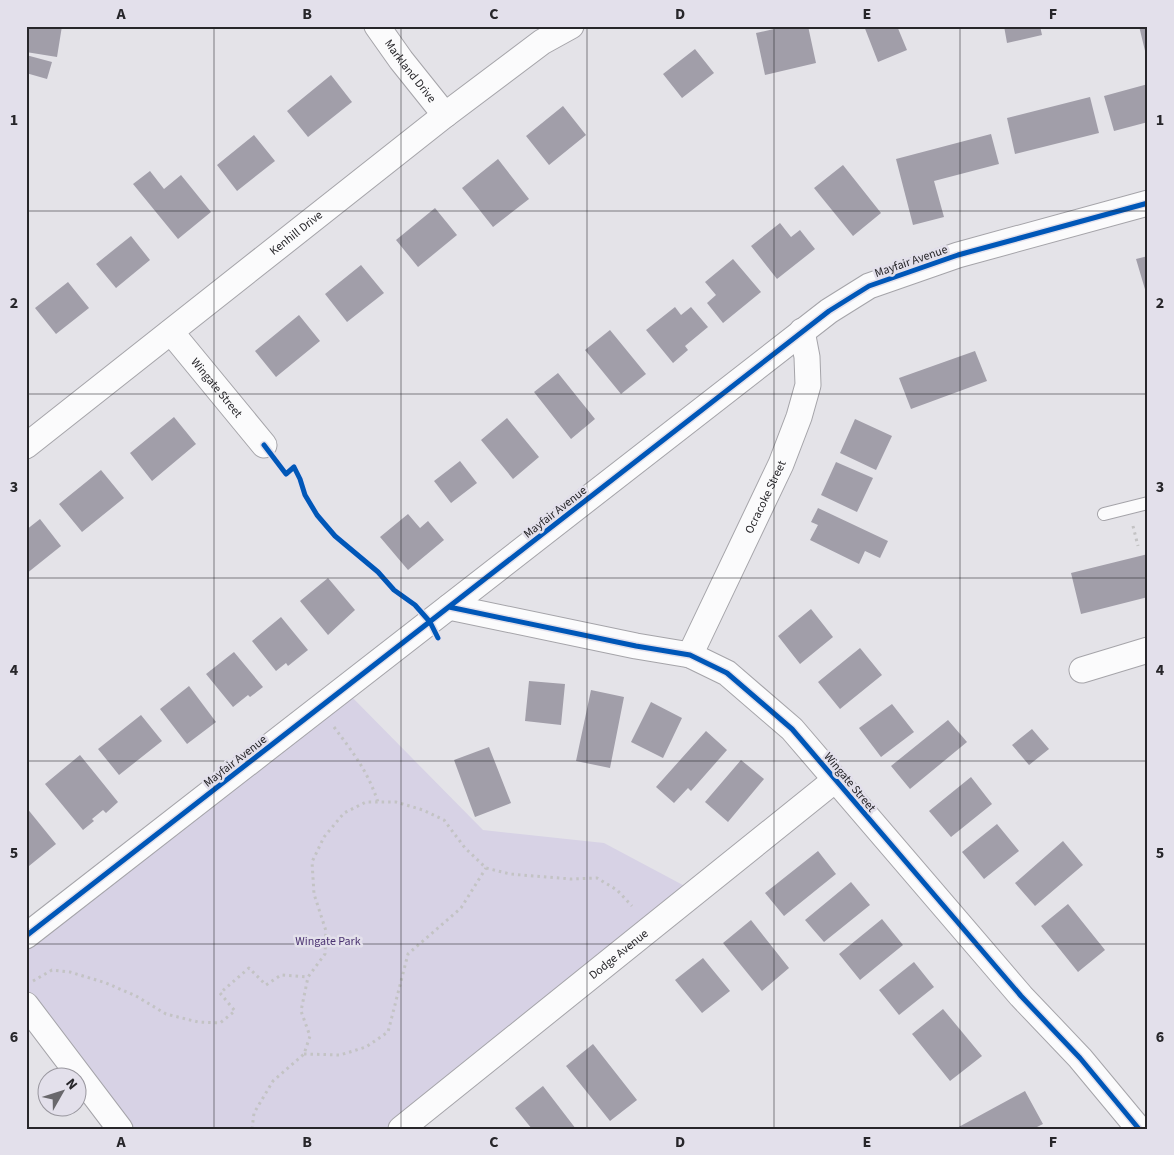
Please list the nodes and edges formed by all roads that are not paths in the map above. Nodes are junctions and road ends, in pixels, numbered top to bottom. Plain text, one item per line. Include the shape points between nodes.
1 (377, 26) edge
2 (571, 26) edge
3 (445, 115) junction
4 (1148, 204) edge
5 (802, 331) junction
6 (171, 332) junction
7 (264, 445) dead end
8 (26, 446) edge
9 (1148, 503) edge
10 (1104, 514) dead end
11 (449, 607) junction
12 (1148, 650) edge
13 (690, 654) junction
14 (1082, 670) dead end
15 (835, 780) junction
16 (26, 936) edge
17 (26, 1005) edge
18 (120, 1129) edge
19 (401, 1129) edge
20 (1139, 1129) edge

1 - 3 street, Markland Drive
2 - 3 street, Kenhill Drive via 542,42
3 - 6 street, Kenhill Drive
4 - 5 street, Mayfair Avenue via 958,255 869,286
5 - 11 street, Mayfair Avenue
5 - 13 street, Ocracoke Street via 808,385 798,417 781,464
6 - 7 street, Wingate Street
6 - 8 street, Kenhill Drive
9 - 10 lane
11 - 13 street, Wingate Street
11 - 16 street, Mayfair Avenue
12 - 14 street
13 - 15 street, Wingate Street via 727,672 792,729
15 - 19 street, Dodge Avenue
15 - 20 street, Wingate Street
17 - 18 street

